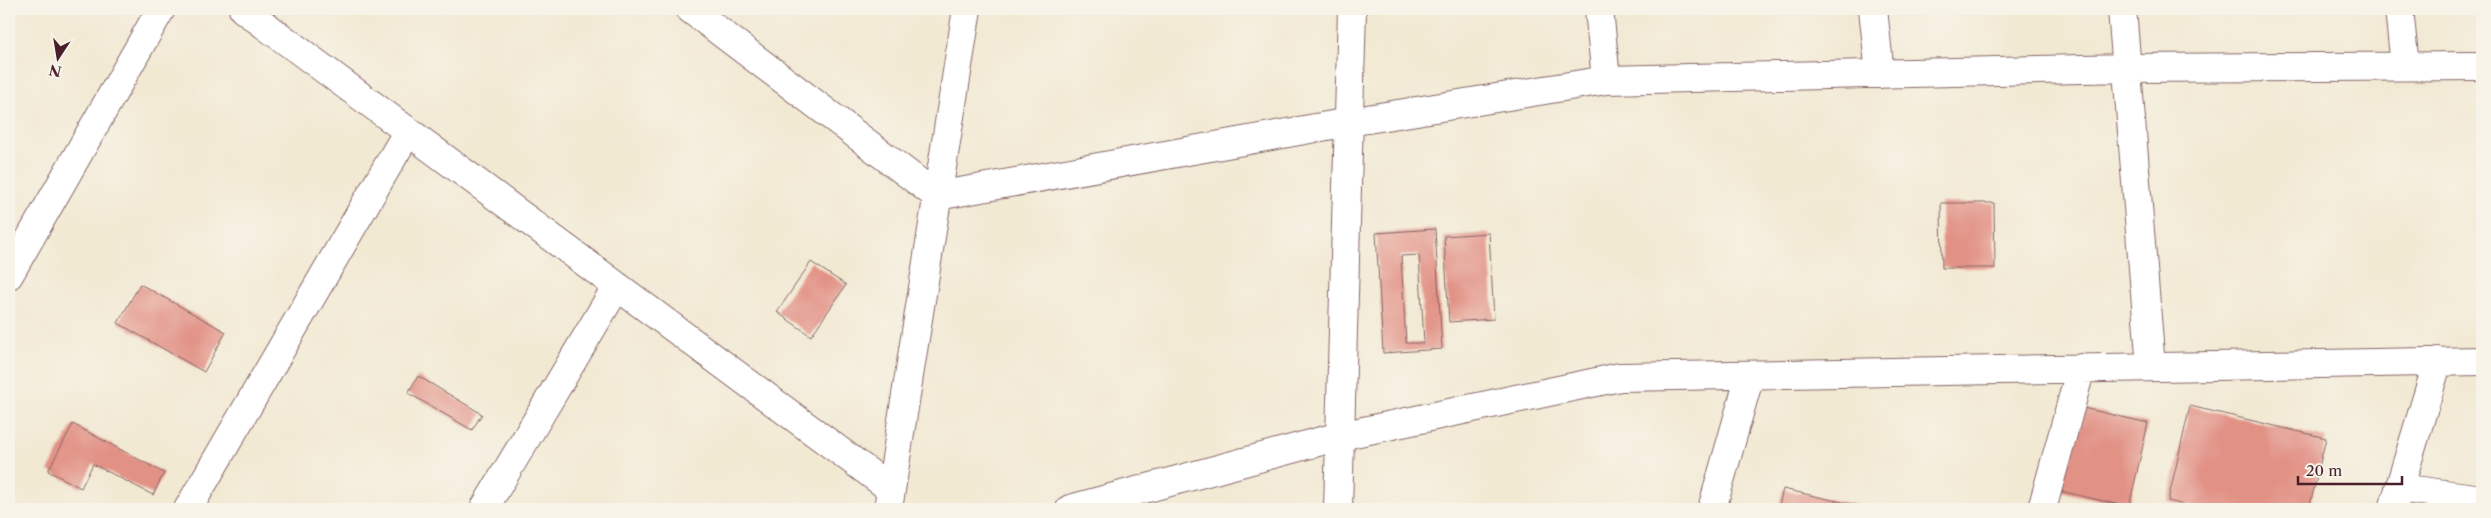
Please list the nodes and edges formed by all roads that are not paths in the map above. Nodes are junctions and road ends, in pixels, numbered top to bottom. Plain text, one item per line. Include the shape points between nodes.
1 (161, 9) edge
2 (243, 9) edge
3 (690, 9) edge
4 (967, 9) edge
5 (1352, 9) edge
6 (1599, 9) edge
7 (1873, 9) edge
8 (2122, 9) edge
9 (2399, 9) edge
10 (2405, 66) junction
11 (2482, 66) edge
12 (2127, 68) junction
13 (1880, 74) junction
14 (1606, 80) junction
15 (1349, 122) junction
16 (408, 131) junction
17 (937, 196) junction
18 (9, 275) edge
19 (616, 286) junction
20 (2482, 361) edge
21 (2438, 362) junction
22 (2151, 367) junction
23 (2081, 368) junction
24 (1750, 375) junction
25 (1340, 436) junction
26 (2396, 498) edge
27 (889, 499) edge
28 (2482, 499) edge
29 (188, 509) edge
30 (484, 509) edge
31 (1070, 509) edge
32 (1338, 509) edge
33 (1712, 509) edge
34 (2042, 509) edge

1 - 18 street
2 - 16 street
3 - 17 street
4 - 17 street
5 - 15 street
6 - 14 street
7 - 13 street
8 - 12 street
9 - 10 street
10 - 11 street
10 - 12 street
12 - 13 street
12 - 22 street
13 - 14 street
14 - 15 street
15 - 17 street
15 - 25 street
16 - 19 street
16 - 29 street
17 - 27 street
19 - 27 street
19 - 30 street
20 - 21 street
21 - 22 street
21 - 26 street
22 - 23 street
23 - 24 street
23 - 34 street
24 - 25 street via 1620,377
24 - 33 street
25 - 31 street
25 - 32 street
26 - 28 street

